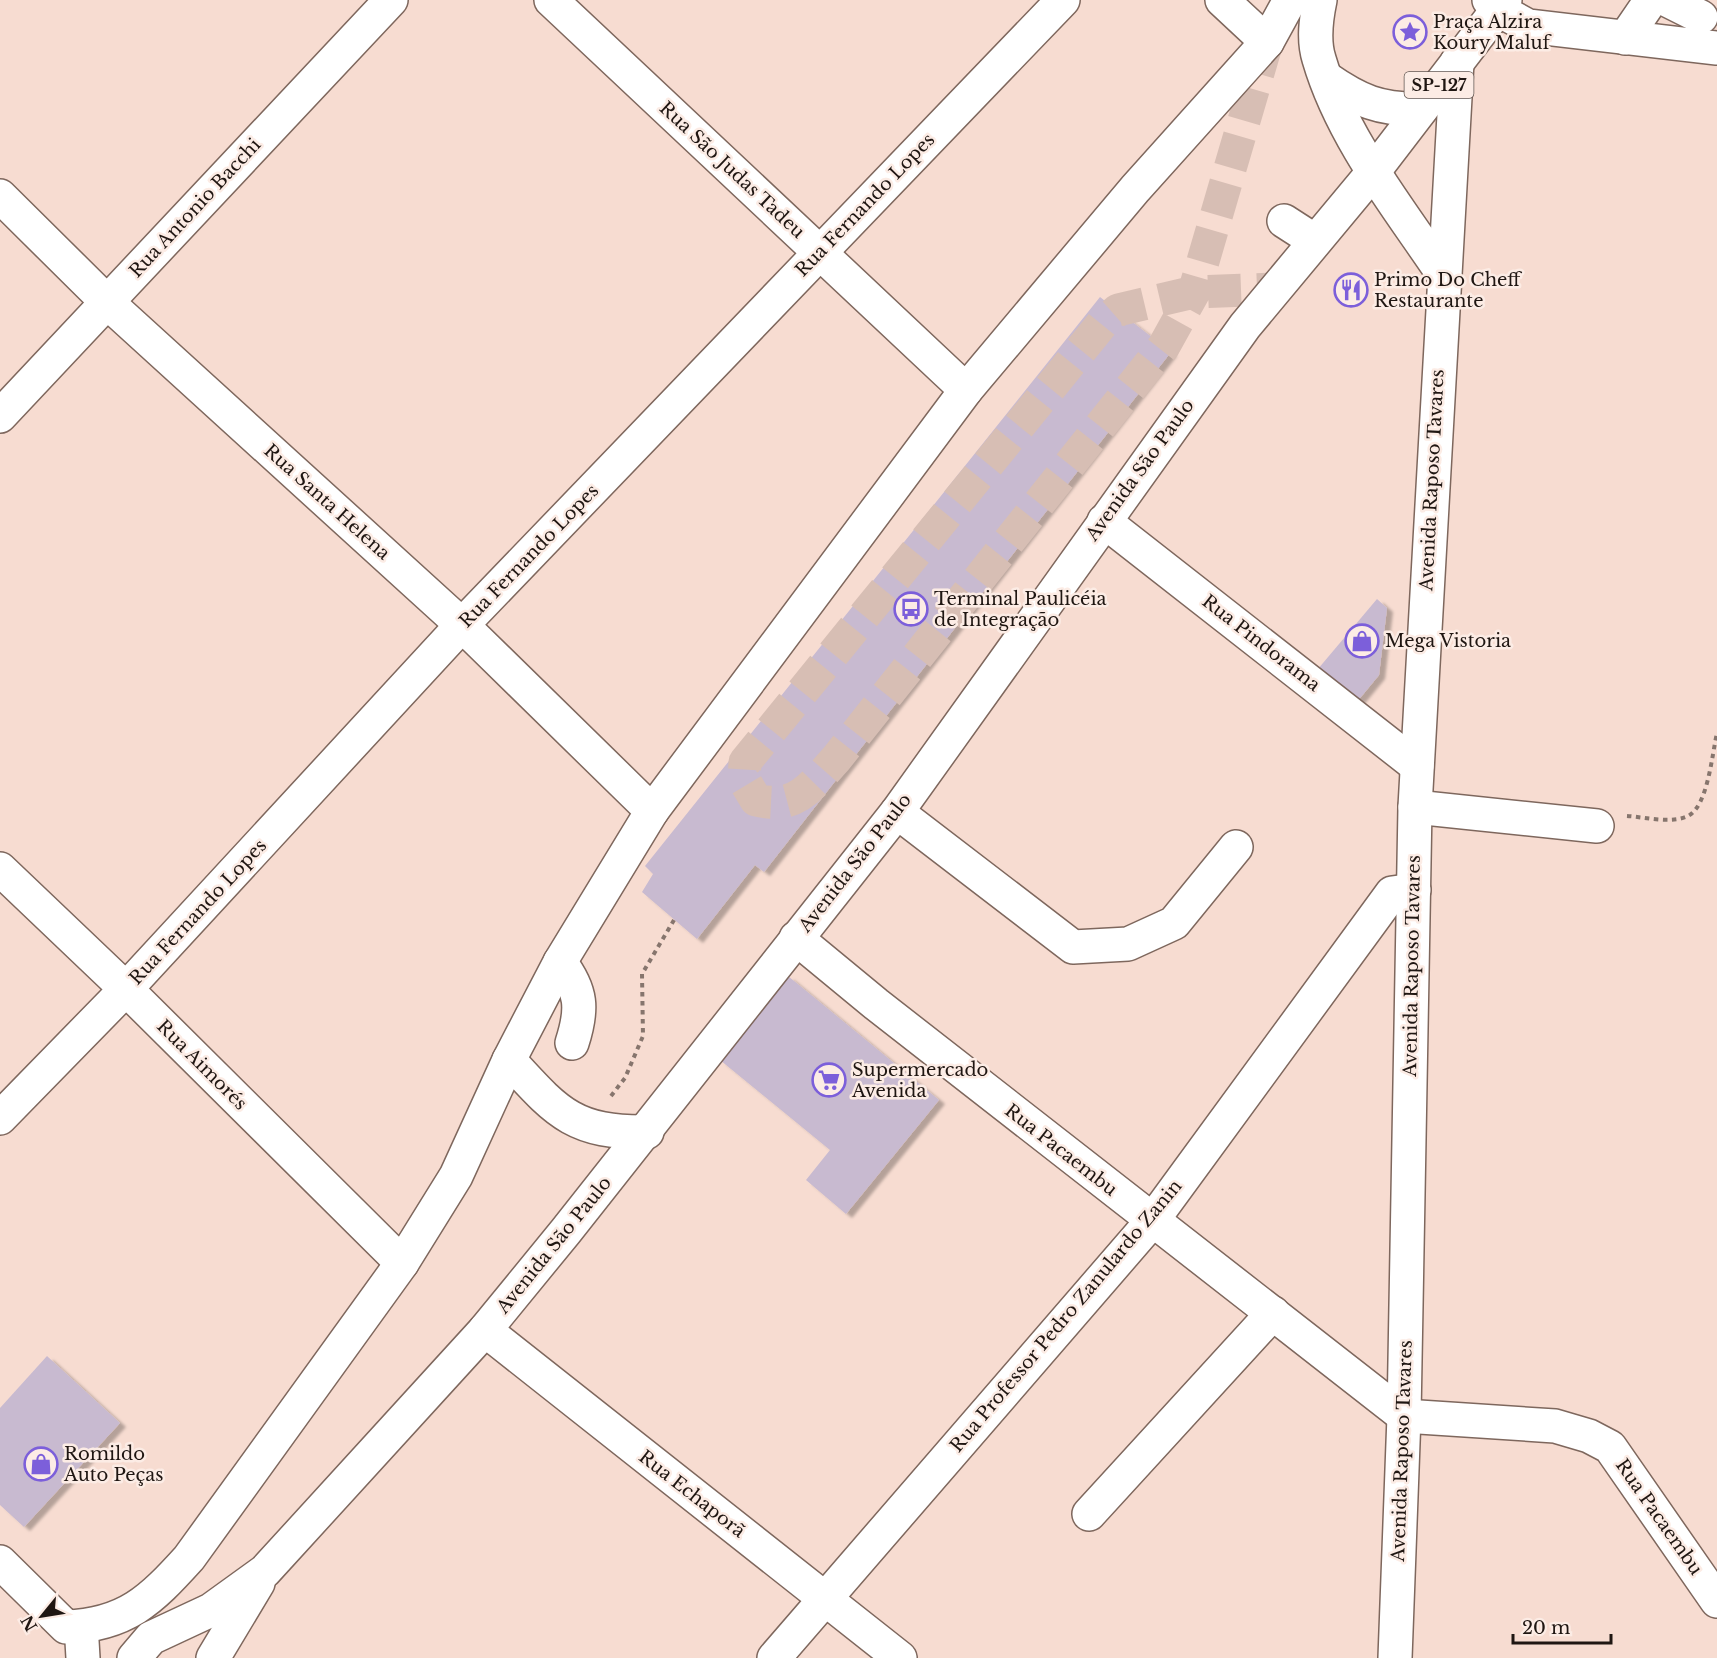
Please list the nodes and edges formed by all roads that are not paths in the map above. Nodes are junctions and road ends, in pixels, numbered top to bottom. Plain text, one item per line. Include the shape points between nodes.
1 (391, 0) edge
2 (551, 0) edge
3 (1063, 0) edge
4 (1222, 0) edge
5 (1290, 0) edge
6 (1320, 0) edge
7 (1651, 0) edge
8 (1667, 0) edge
9 (1497, 3) edge
10 (1701, 17) dead end
11 (1626, 38) junction
12 (1267, 42) junction
13 (1717, 48) edge
14 (1457, 62) junction
15 (1326, 78) junction
16 (1421, 109) junction
17 (1374, 171) junction
18 (0, 196) edge
19 (1284, 220) dead end
20 (1315, 241) junction
21 (819, 251) junction
22 (1443, 274) junction
23 (107, 302) junction
24 (966, 390) junction
25 (0, 416) edge
26 (1104, 521) junction
27 (462, 625) junction
28 (1417, 766) junction
29 (1415, 807) junction
30 (652, 811) junction
31 (897, 812) junction
32 (1597, 826) road end
33 (1236, 848) dead end
34 (0, 869) edge
35 (1414, 890) junction
36 (796, 938) junction
37 (560, 962) junction
38 (126, 989) junction
39 (572, 1043) dead end
40 (509, 1060) junction
41 (0, 1118) edge
42 (647, 1132) junction
43 (1152, 1221) junction
44 (402, 1263) junction
45 (1273, 1313) junction
46 (485, 1330) junction
47 (1404, 1416) junction
48 (1089, 1514) dead end
49 (0, 1562) edge
50 (265, 1571) junction
51 (824, 1599) junction
52 (1717, 1601) edge
53 (83, 1646) edge
54 (134, 1658) edge
55 (213, 1658) edge
56 (774, 1658) edge
57 (900, 1658) edge
58 (1395, 1658) edge

1 - 23 street, Rua Antonio Bacchi
2 - 21 street, Rua São Judas Tadeu
3 - 21 street, Rua Fernando Lopes
4 - 12 street
5 - 12 street
6 - 15 street via 1315,25 1318,58
7 - 11 street
8 - 10 street
9 - 11 street via 1528,26
9 - 14 street, Avenida São Paulo / SP-127
11 - 13 street
12 - 24 street via 1135,189
14 - 16 street, Avenida São Paulo / SP-127
14 - 22 street, Avenida Raposo Tavares
15 - 16 street via 1354,98 1397,110
15 - 17 street
16 - 17 street, Avenida São Paulo / SP-127
17 - 20 street, Avenida São Paulo / SP-127
17 - 22 street
18 - 23 street, Rua Santa Helena
19 - 20 street
20 - 26 street, Avenida São Paulo / SP-127 via 1245,326
21 - 24 street, Rua São Judas Tadeu
21 - 27 street, Rua Fernando Lopes
22 - 28 street, Avenida Raposo Tavares
23 - 25 street, Rua Antonio Bacchi
23 - 27 street, Rua Santa Helena
24 - 30 street
26 - 28 street, Rua Pindorama
26 - 31 street, Avenida São Paulo / SP-127
27 - 30 street, Rua Santa Helena
27 - 38 street, Rua Fernando Lopes
28 - 29 street, Avenida Raposo Tavares
29 - 32 street
29 - 35 street, Avenida Raposo Tavares
30 - 37 street
31 - 33 street via 1073,947 1128,944 1173,922
31 - 36 street, Avenida São Paulo / SP-127
34 - 38 street, Rua Aimorés
35 - 43 street, Rua Professor Pedro Zanulardo Zanin via 1392,893
35 - 47 street, Avenida Raposo Tavares
36 - 42 street, Avenida São Paulo / SP-127
36 - 43 street, Rua Pacaembu
37 - 39 street via 570,975 580,1002
37 - 40 street
38 - 41 street, Rua Fernando Lopes
38 - 44 street, Rua Aimorés
40 - 42 street via 554,1108 589,1126
40 - 44 street via 456,1176
42 - 46 street, Avenida São Paulo / SP-127
43 - 45 street, Rua Pacaembu
43 - 51 street, Rua Professor Pedro Zanulardo Zanin
44 - 53 street via 189,1558 157,1593 128,1614 108,1622
45 - 47 street, Rua Pacaembu
45 - 48 street
46 - 50 street, Avenida São Paulo / SP-127
46 - 51 street, Rua Echaporã
47 - 52 street, Rua Pacaembu via 1555,1426 1589,1436 1610,1448
47 - 58 street, Avenida Raposo Tavares
49 - 53 street
50 - 54 street, Avenida São Paulo / SP-127 via 211,1610 151,1638
50 - 55 street
51 - 56 street, Rua Professor Pedro Zanulardo Zanin
51 - 57 street, Rua Echaporã

